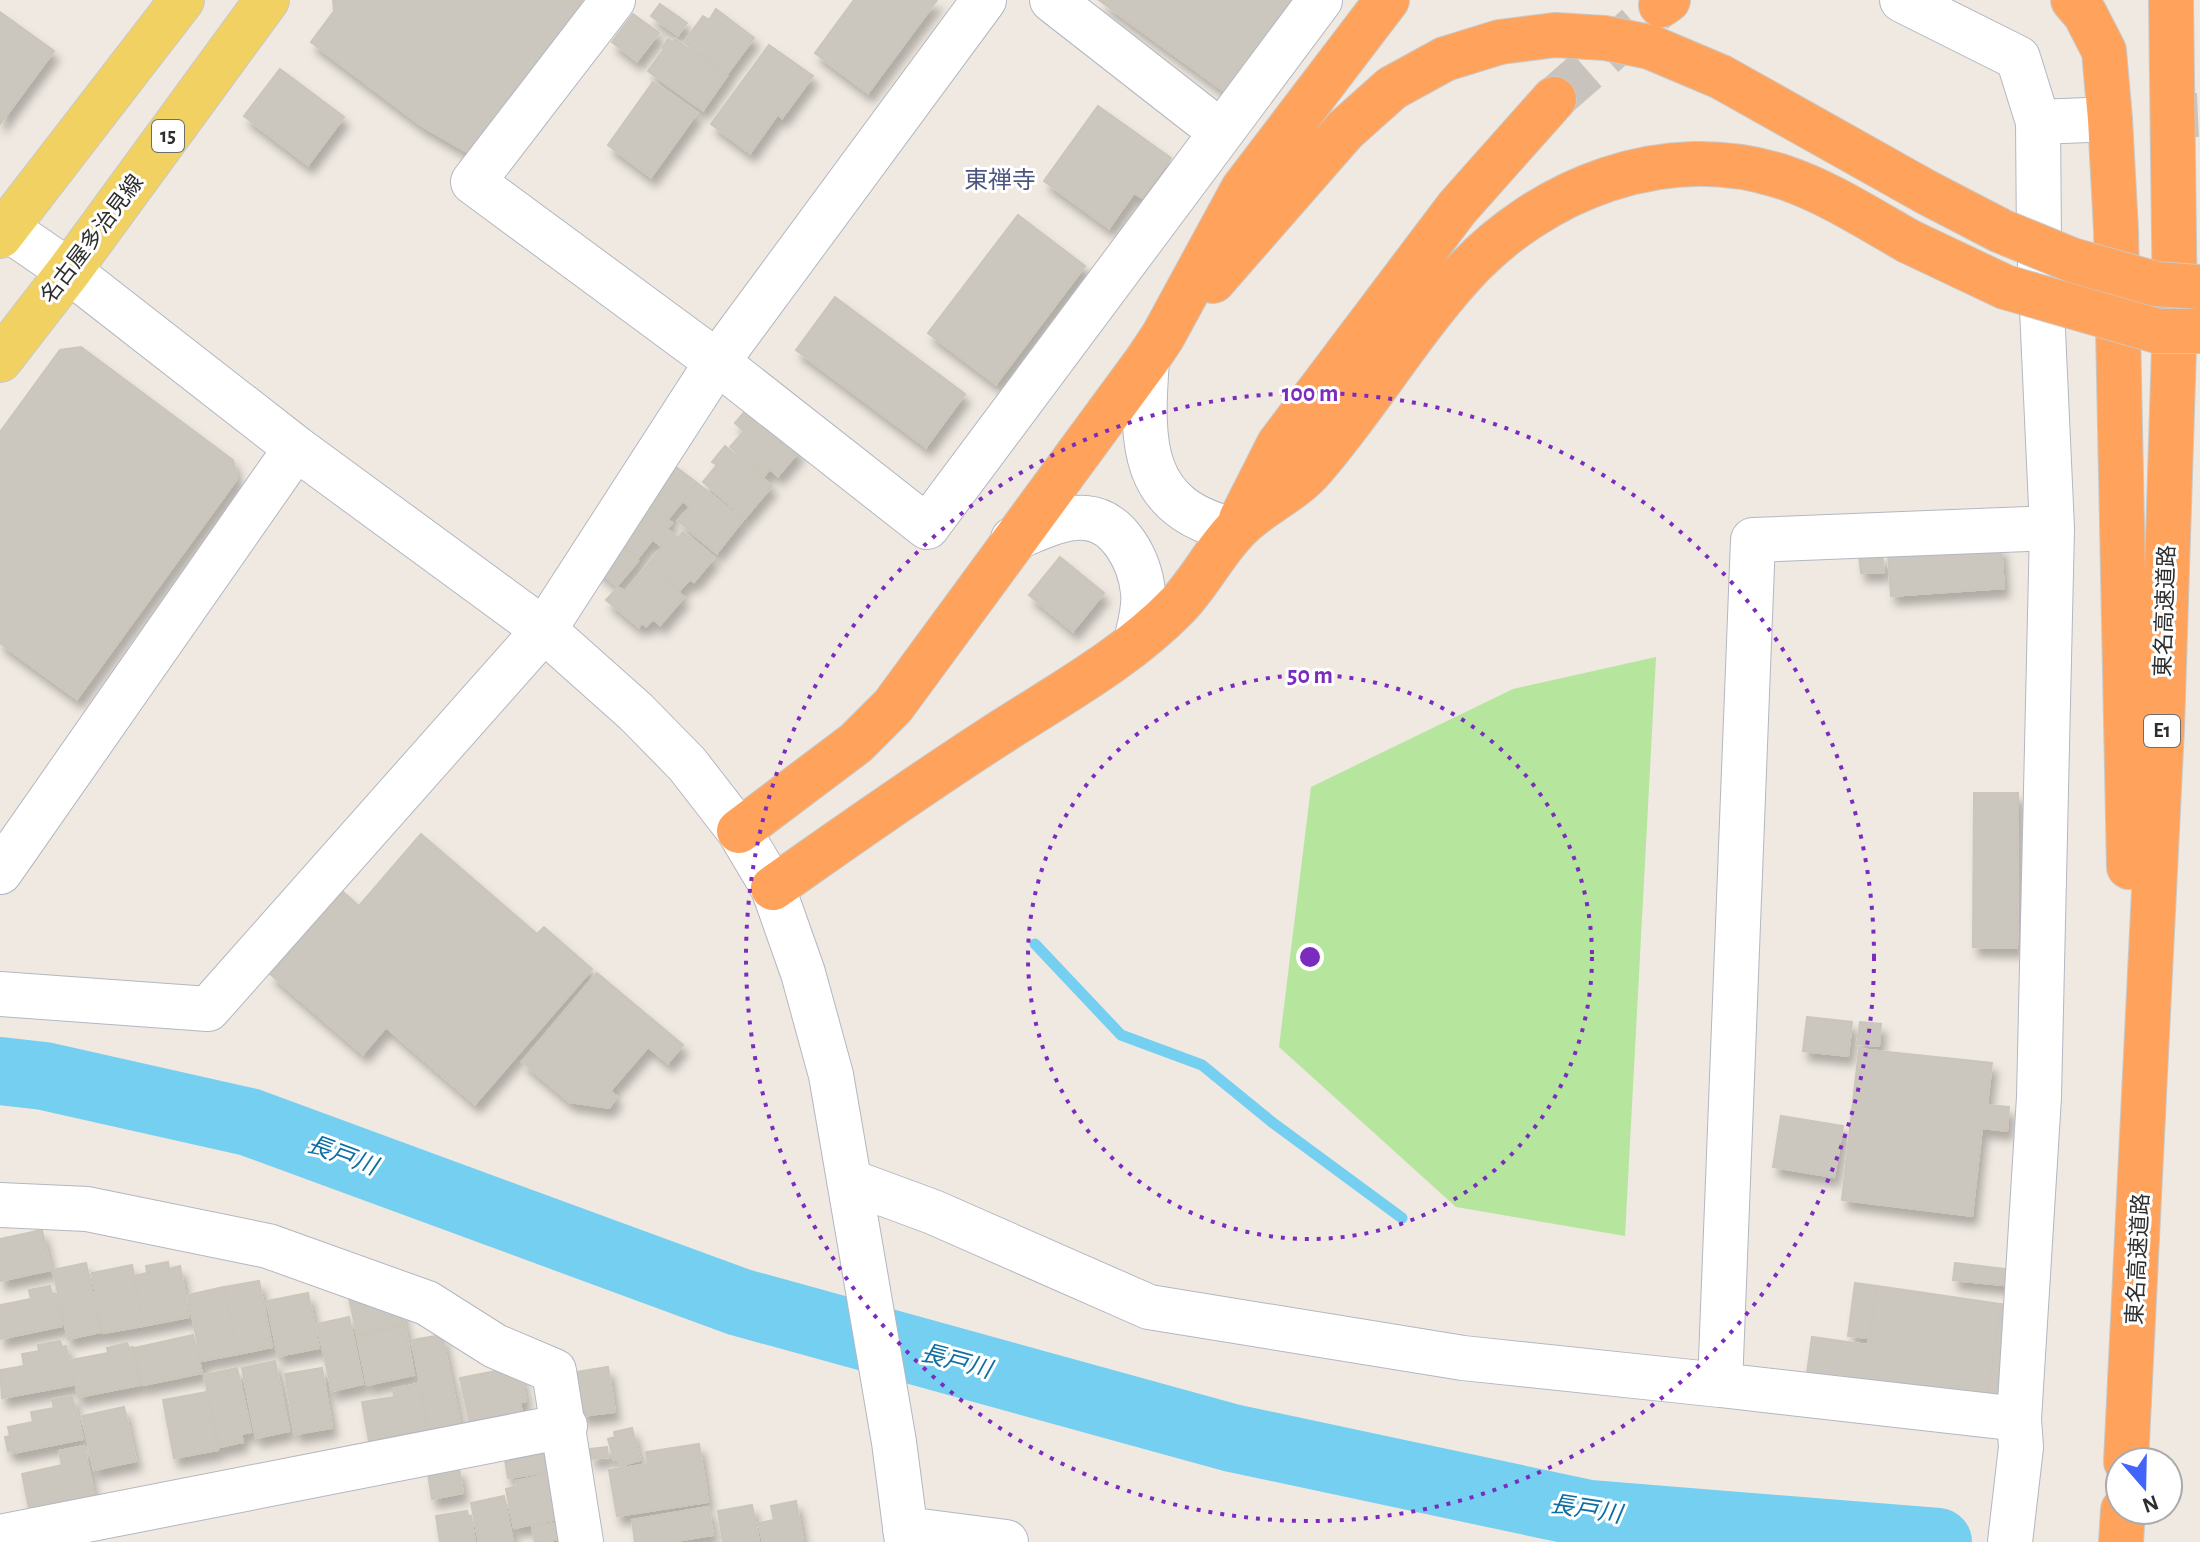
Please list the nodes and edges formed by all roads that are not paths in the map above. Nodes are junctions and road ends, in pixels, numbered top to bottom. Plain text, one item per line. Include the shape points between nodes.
1 (182, 0) edge
2 (267, 0) edge
3 (613, 0) edge
4 (984, 0) edge
5 (1052, 0) edge
6 (1320, 0) edge
7 (1387, 0) edge
8 (1902, 0) edge
9 (2073, 0) edge
10 (2171, 0) edge
11 (1554, 99) tunnel mouth
12 (2088, 120) tunnel mouth
13 (2038, 122) junction
14 (1221, 132) junction
15 (2, 229) edge
16 (69, 271) junction
17 (2200, 287) edge
18 (2200, 331) edge
19 (1155, 348) junction
20 (0, 360) edge
21 (717, 362) junction
22 (296, 448) junction
23 (2052, 528) junction
24 (1235, 530) junction
25 (1013, 539) junction
26 (544, 630) junction
27 (1136, 642) junction
28 (739, 831) junction
29 (0, 872) edge
30 (773, 888) junction
31 (0, 994) edge
32 (849, 1181) junction
33 (0, 1205) edge
34 (2133, 1374) junction
35 (1720, 1385) junction
36 (565, 1426) junction
37 (2020, 1433) junction
38 (2127, 1446) edge
39 (906, 1536) edge
40 (0, 1537) edge
41 (581, 1542) edge
42 (1006, 1542) edge
43 (2010, 1542) edge

1 - 15 main road
2 - 16 main road, 名古屋多治見線 / 15
3 - 21 street via 473,182
4 - 21 street
5 - 14 street
6 - 14 street
7 - 19 highway via 1243,189
8 - 13 street via 2018,58
9 - 34 highway via 2104,51 2116,230 2138,1211
10 - 34 highway, 東名高速道路 / E1 via 2175,316
11 - 24 highway via 1457,208 1279,444
12 - 13 street
13 - 23 street
14 - 21 street via 927,527
15 - 16 street
16 - 20 main road, 名古屋多治見線 / 15
16 - 22 street
17 - 19 highway, bridge via 2156,284 2072,260 2001,231 1721,77 1650,47 1555,35 1500,42 1445,59 1392,88 1345,130
18 - 24 highway, bridge via 2157,331 2019,292 1908,241 1830,196 1779,176 1731,166 1681,164 1636,171 1590,184 1501,236 1461,276 1311,471
19 - 24 street via 1143,418 1155,474 1185,512
19 - 25 highway
21 - 26 street
22 - 26 street
22 - 29 street
23 - 35 street via 1753,540
23 - 37 street via 2039,1097
24 - 27 highway via 1178,605
25 - 27 street via 1058,521 1087,518 1110,528 1128,546 1138,568 1144,595
25 - 28 highway via 893,706 856,743
26 - 28 street via 687,764
26 - 31 street via 208,1009
27 - 30 highway
28 - 30 street
30 - 32 street via 831,1075
32 - 35 street via 1149,1307 1463,1358
32 - 39 street
33 - 36 street via 87,1209 268,1246 427,1303 495,1346 554,1371
34 - 38 highway, 東名高速道路 / E1
35 - 37 street
36 - 40 street
36 - 41 street
37 - 43 street
39 - 42 street

